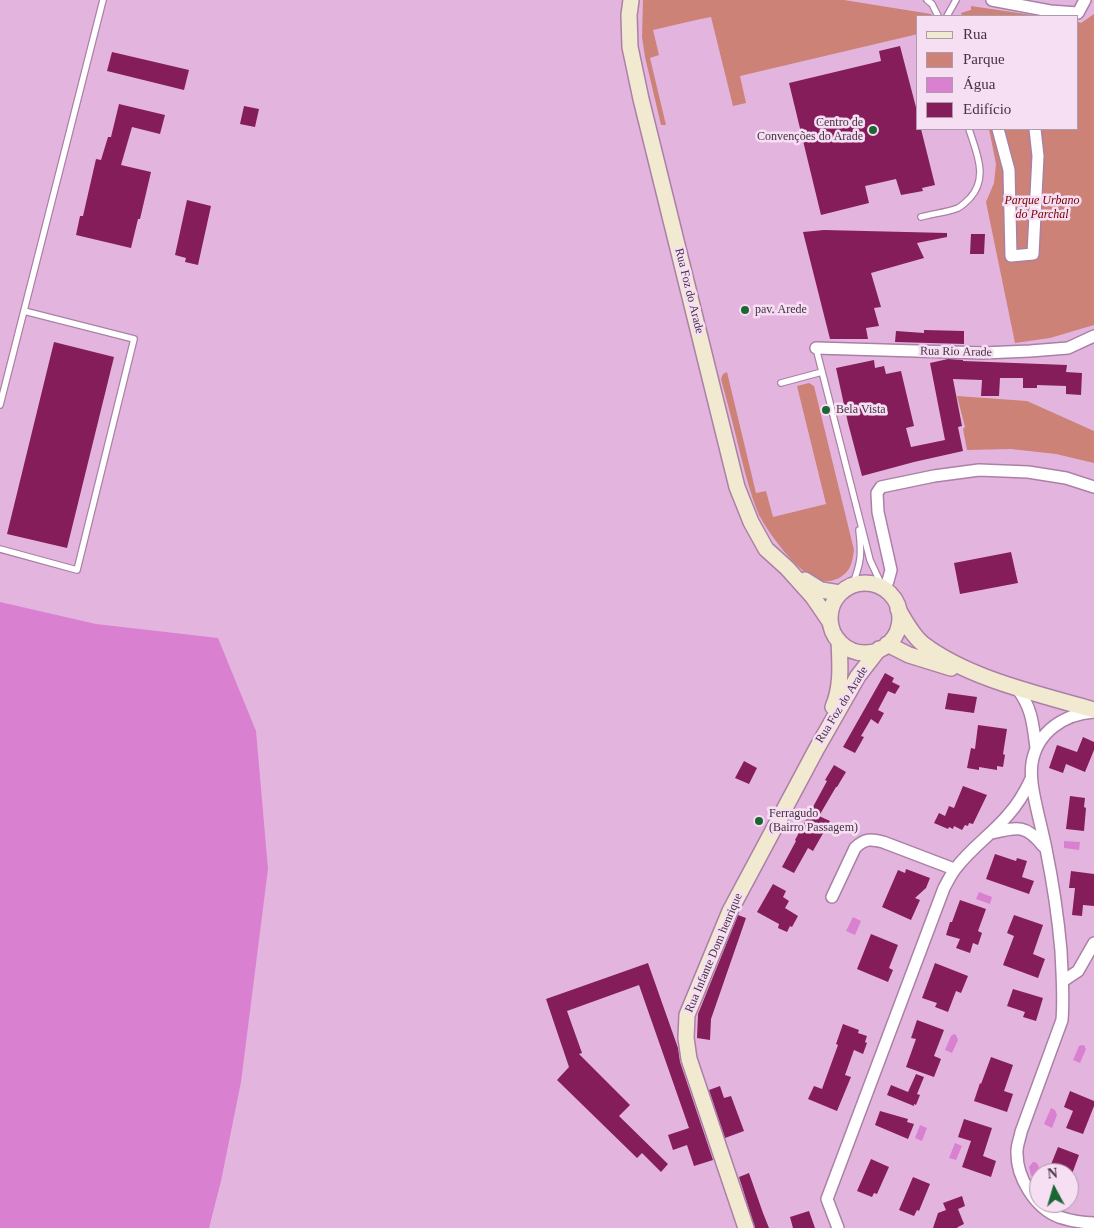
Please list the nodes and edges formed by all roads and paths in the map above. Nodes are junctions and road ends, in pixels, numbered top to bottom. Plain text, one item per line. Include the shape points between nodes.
1 (103, 0) edge
2 (631, 0) edge
3 (927, 0) edge
4 (956, 0) edge
5 (992, 0) edge
6 (1085, 0) edge
7 (1013, 2) edge
8 (938, 15) edge
9 (948, 15) edge
10 (969, 130) edge
11 (998, 130) edge
12 (1035, 130) edge
13 (921, 217) dead end
14 (24, 311) junction
15 (1094, 336) edge
16 (816, 348) joint
17 (822, 372) junction
18 (781, 383) dead end
19 (0, 405) edge
20 (1094, 487) edge
21 (858, 516) junction
22 (0, 549) edge
23 (787, 568) junction
24 (884, 589) junction
25 (846, 590) junction
26 (898, 610) junction
27 (830, 622) junction
28 (839, 641) junction
29 (883, 647) junction
30 (981, 675) junction
31 (1016, 687) junction
32 (1094, 711) edge
33 (817, 748) junction
34 (1036, 748) junction
35 (1031, 779) junction
36 (992, 833) junction
37 (1046, 850) junction
38 (954, 869) junction
39 (832, 897) dead end
40 (1094, 943) edge
41 (1063, 981) junction
42 (1094, 1223) edge
43 (837, 1225) edge
44 (746, 1228) edge
45 (849, 1228) edge

1 - 14 lane
2 - 23 street, Rua Foz do Arade via 630,47 641,98 738,487 751,522 766,549
3 - 8 lane
4 - 9 lane
5 - 7 street
6 - 7 street via 1078,13 1050,11
10 - 13 lane via 980,166 977,190 958,208
11 - 12 street via 1009,170 1011,256 1033,254 1038,156
14 - 19 lane
14 - 22 lane via 134,339 77,570
15 - 16 street, Rua Rio Arade via 1068,348 1030,351 983,353
16 - 17 lane
17 - 18 lane
17 - 21 lane
20 - 24 street via 1066,478 1028,472 979,470 881,487 877,493 878,512 891,570
21 - 24 lane via 870,560
21 - 25 lane via 861,557 858,570
23 - 25 street, Rua Foz do Arade via 820,590
23 - 27 street, Rua Foz do Arade via 814,597
24 - 25 street, Rua Foz do Arade via 866,583
24 - 26 street via 894,599
25 - 27 street via 832,607
26 - 29 street, Rua Foz do Arade via 900,616 894,638
26 - 30 street via 922,643 948,660
27 - 28 street, Rua Foz do Arade
28 - 29 street, Rua Foz do Arade via 858,652
28 - 33 street, Rua Foz do Arade via 838,696
29 - 30 street
29 - 33 street, Rua Foz do Arade via 858,676
30 - 31 street
31 - 32 street
31 - 34 street via 1029,708
32 - 34 street via 1070,716 1056,724 1046,732
33 - 44 street, Rua Infante Dom henrique via 730,911 687,1016 686,1038 690,1059
34 - 35 street
35 - 36 street via 1023,795
35 - 37 street
36 - 37 street via 1021,829 1034,834
36 - 38 street
37 - 41 street via 1058,914
38 - 39 street via 871,839 861,842 856,848
38 - 43 street via 944,888 827,1200
40 - 41 street via 1078,970
41 - 42 street via 1062,1020 1021,1132 1016,1150 1018,1169 1039,1204 1057,1217
43 - 45 street

